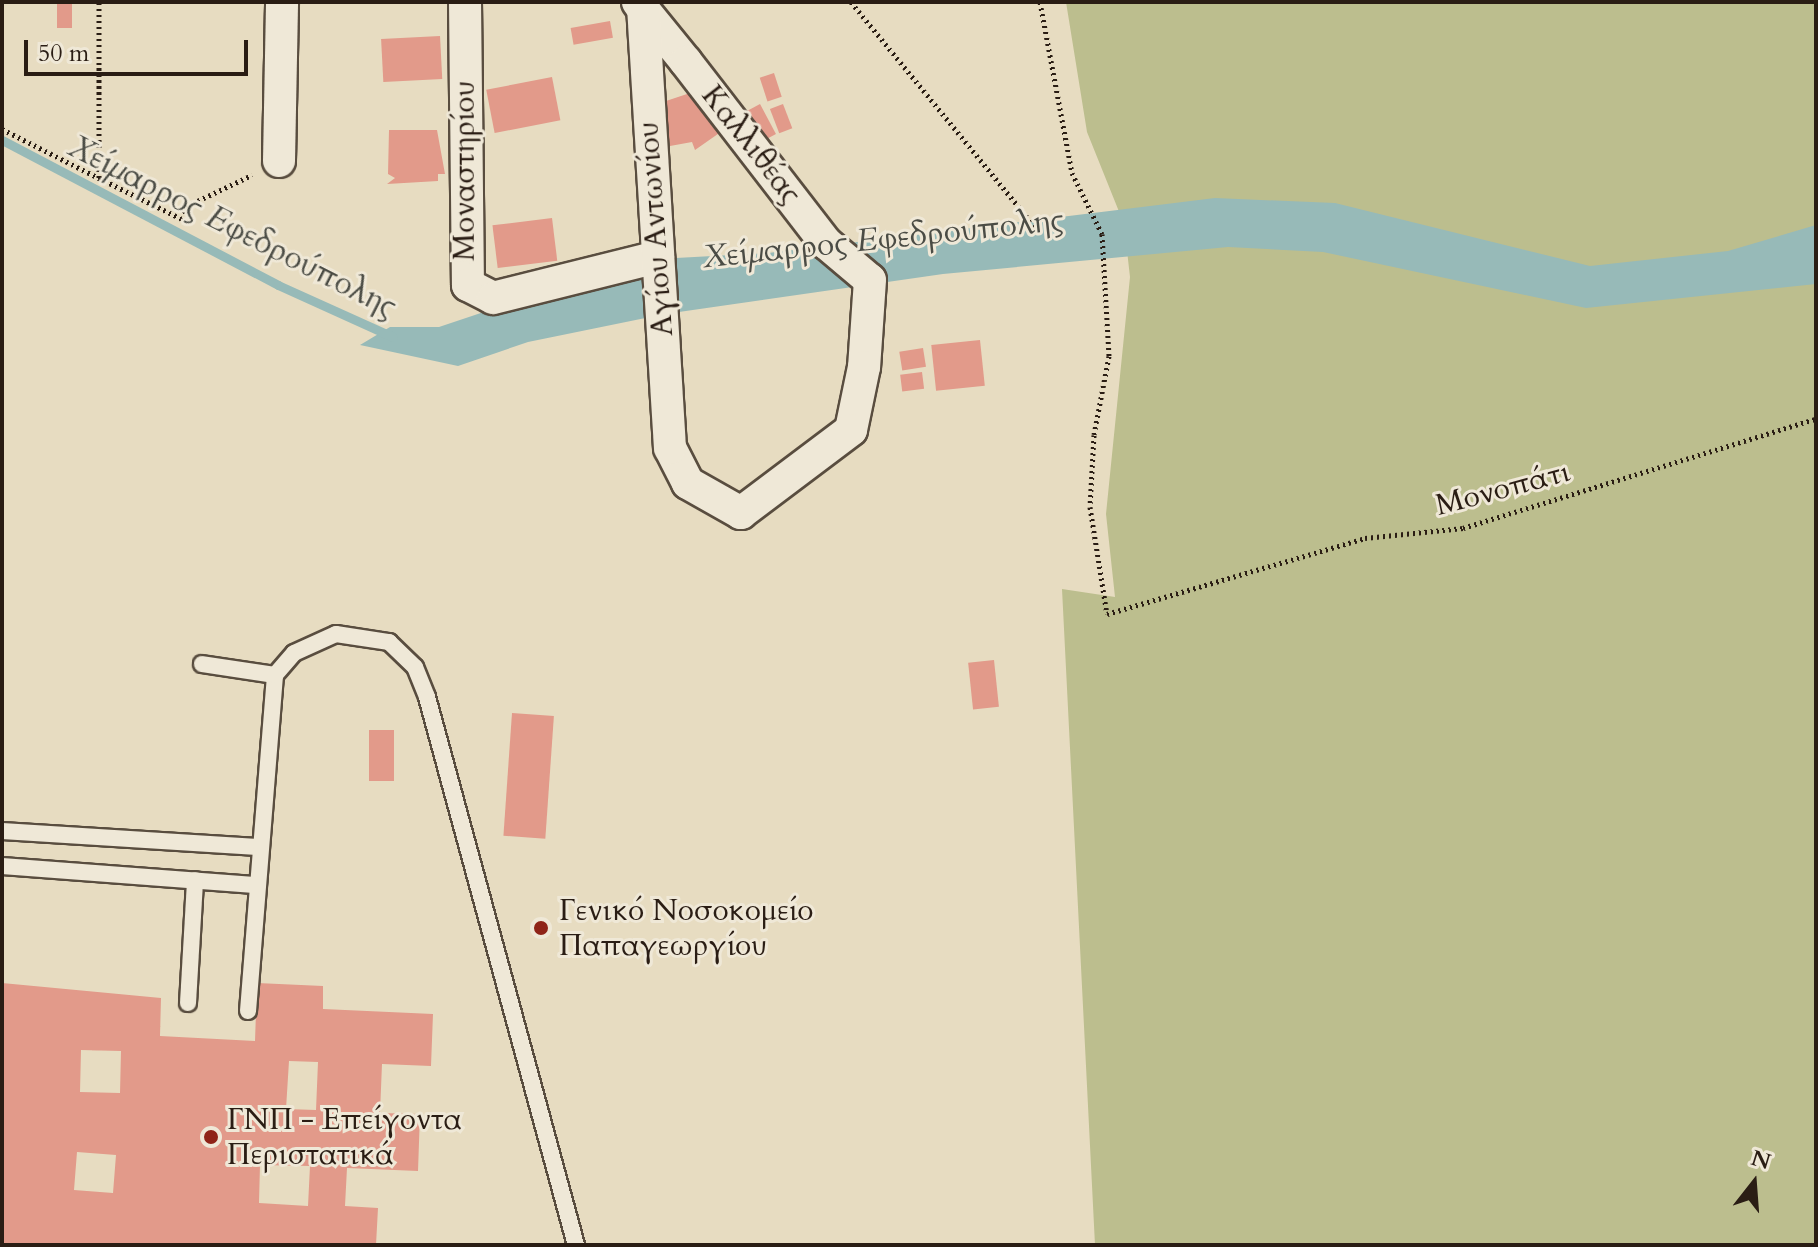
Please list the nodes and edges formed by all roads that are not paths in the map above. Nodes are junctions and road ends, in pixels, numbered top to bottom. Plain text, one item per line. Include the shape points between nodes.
1 (282, 2) edge
2 (465, 2) edge
3 (640, 5) edge
4 (279, 161) road end
5 (658, 257) junction
6 (670, 448) joint
7 (202, 664) dead end
8 (275, 675) junction
9 (2, 831) edge
10 (257, 847) junction
11 (2, 866) edge
12 (195, 880) junction
13 (254, 885) junction
14 (188, 1003) dead end
15 (248, 1011) dead end
16 (576, 1245) edge

1 - 4 street
2 - 5 street, Μοναστηρίου via 468,285 493,298
3 - 5 street, Αγίου Αντωνίου
3 - 6 street, Καλλιθέας via 826,243 870,280 857,417 834,445 741,513 688,483
5 - 6 street, Αγίου Αντωνίου
7 - 8 lane
8 - 10 lane
8 - 16 lane via 309,644 346,633 397,645 415,667 469,839
9 - 10 lane
10 - 13 lane
11 - 12 lane
12 - 13 lane
12 - 14 lane
13 - 15 lane

